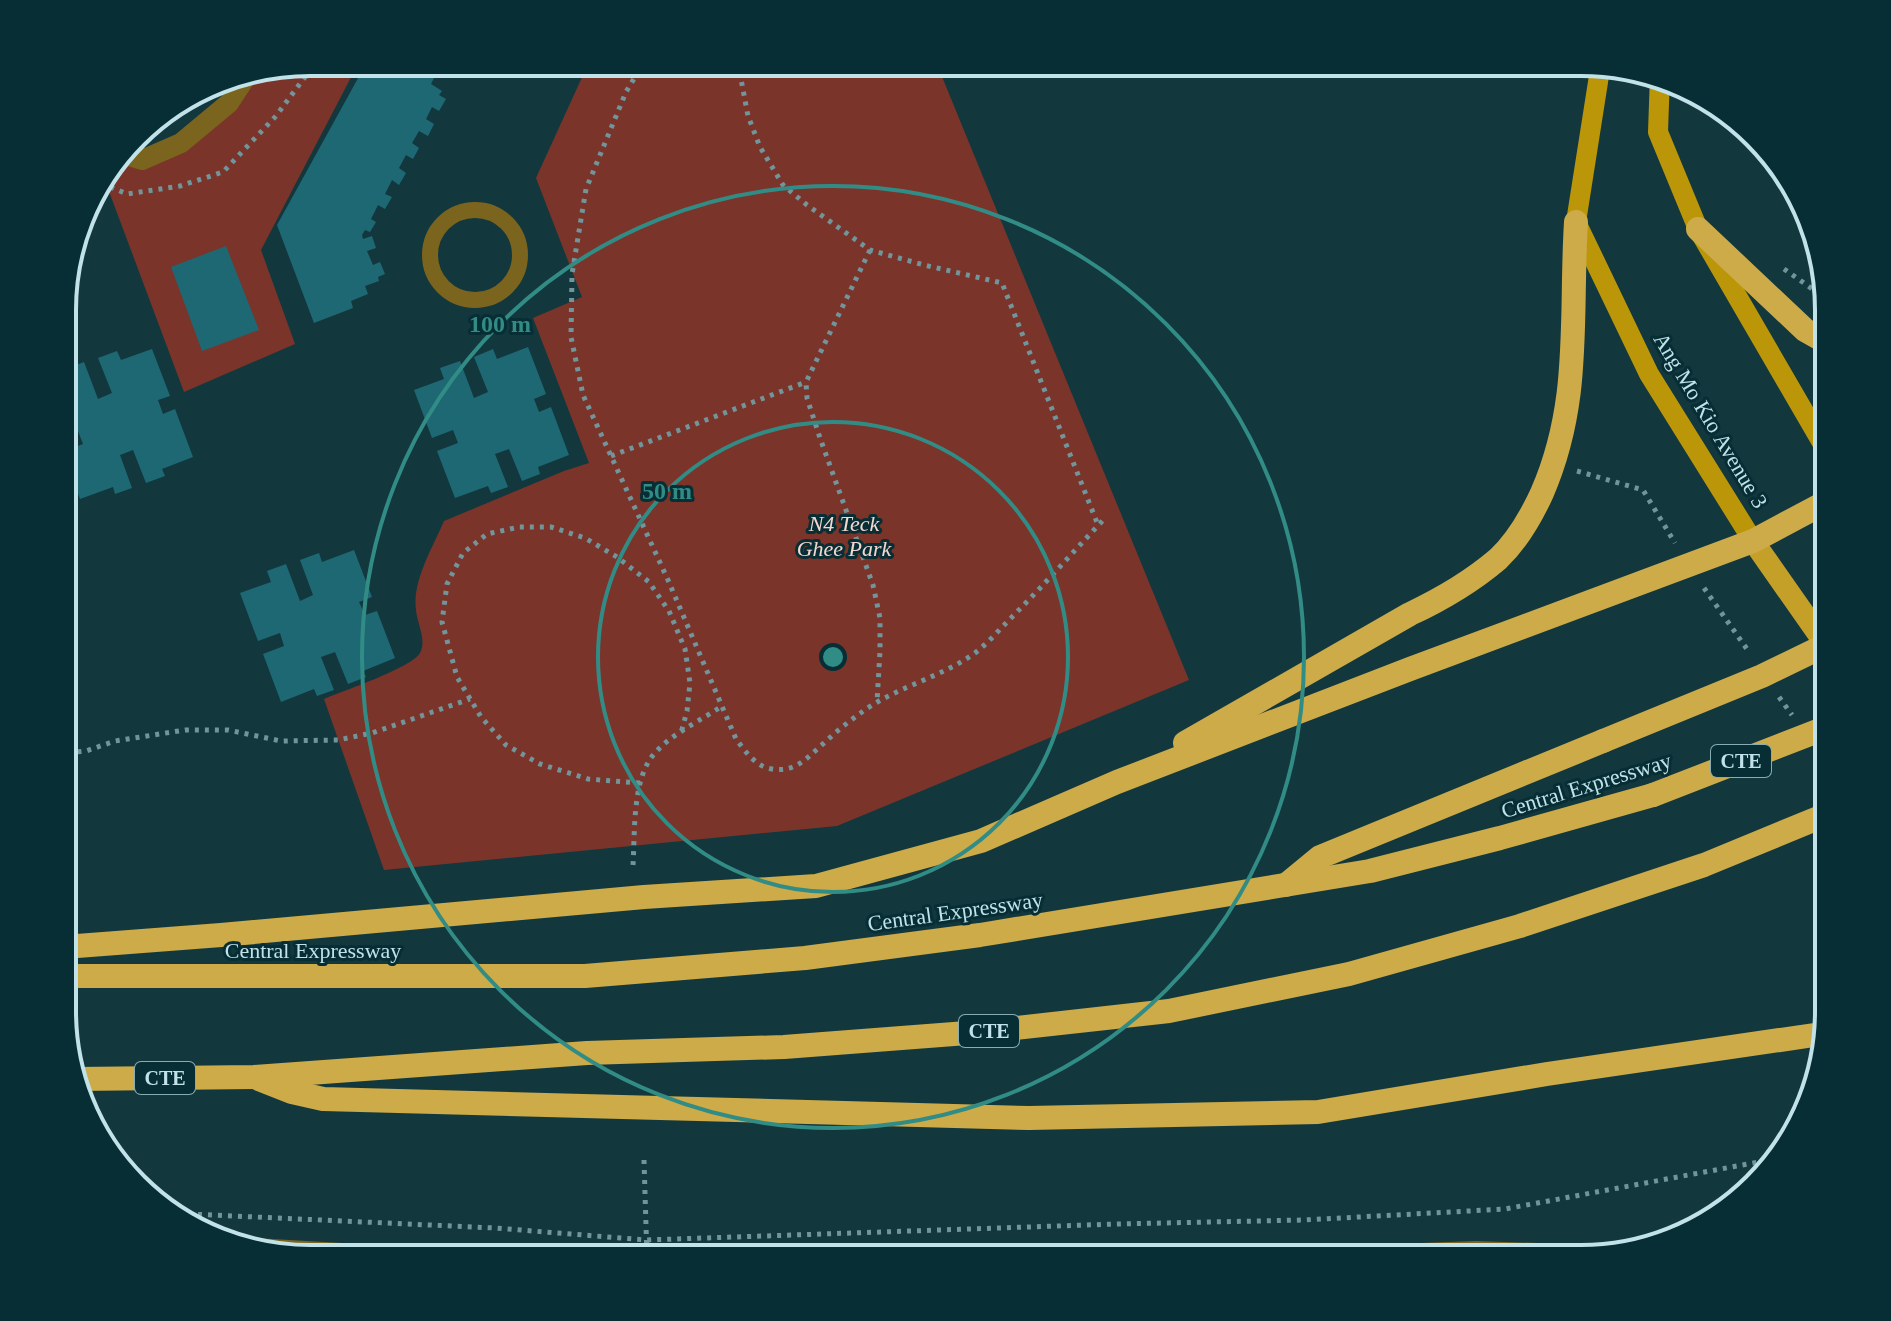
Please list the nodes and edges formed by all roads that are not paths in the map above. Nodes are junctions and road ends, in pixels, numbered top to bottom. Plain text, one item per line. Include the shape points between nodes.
1 (1599, 77) edge
2 (240, 87) edge
3 (1659, 89) edge
4 (133, 157) edge
5 (479, 209) joint
6 (1576, 222) junction
7 (1698, 229) junction
8 (1814, 335) edge
9 (1814, 429) edge
10 (1814, 508) edge
11 (1753, 541) junction
12 (1814, 626) edge
13 (1814, 652) edge
14 (1814, 732) edge
15 (1117, 782) junction
16 (1814, 820) edge
17 (1284, 886) junction
18 (77, 946) edge
19 (77, 976) edge
20 (1813, 1035) edge
21 (254, 1077) junction
22 (86, 1079) edge

1 - 6 main road
2 - 4 street via 229,103 181,143 142,160
3 - 7 main road via 1658,132
5 - 5 lane via 510,225 521,259 505,290 472,301 441,285 430,251 446,220
6 - 11 main road, Ang Mo Kio Avenue 3 via 1649,374
6 - 15 highway via 1571,389 1553,464 1518,536 1500,557 1442,599
7 - 8 highway
7 - 9 main road
10 - 11 highway
11 - 12 highway, Ang Mo Kio Avenue 3
11 - 15 highway
13 - 17 highway, bridge via 1320,857
14 - 17 highway, Central Expressway / CTE, bridge via 1653,795 1370,871
15 - 18 highway via 981,841 816,886
16 - 21 highway, CTE via 1704,865 1520,926 1349,974 1169,1011 784,1047 587,1053
17 - 19 highway, Central Expressway / CTE via 837,954 585,976
20 - 21 highway via 1318,1112 1029,1118 323,1099
21 - 22 highway, CTE

